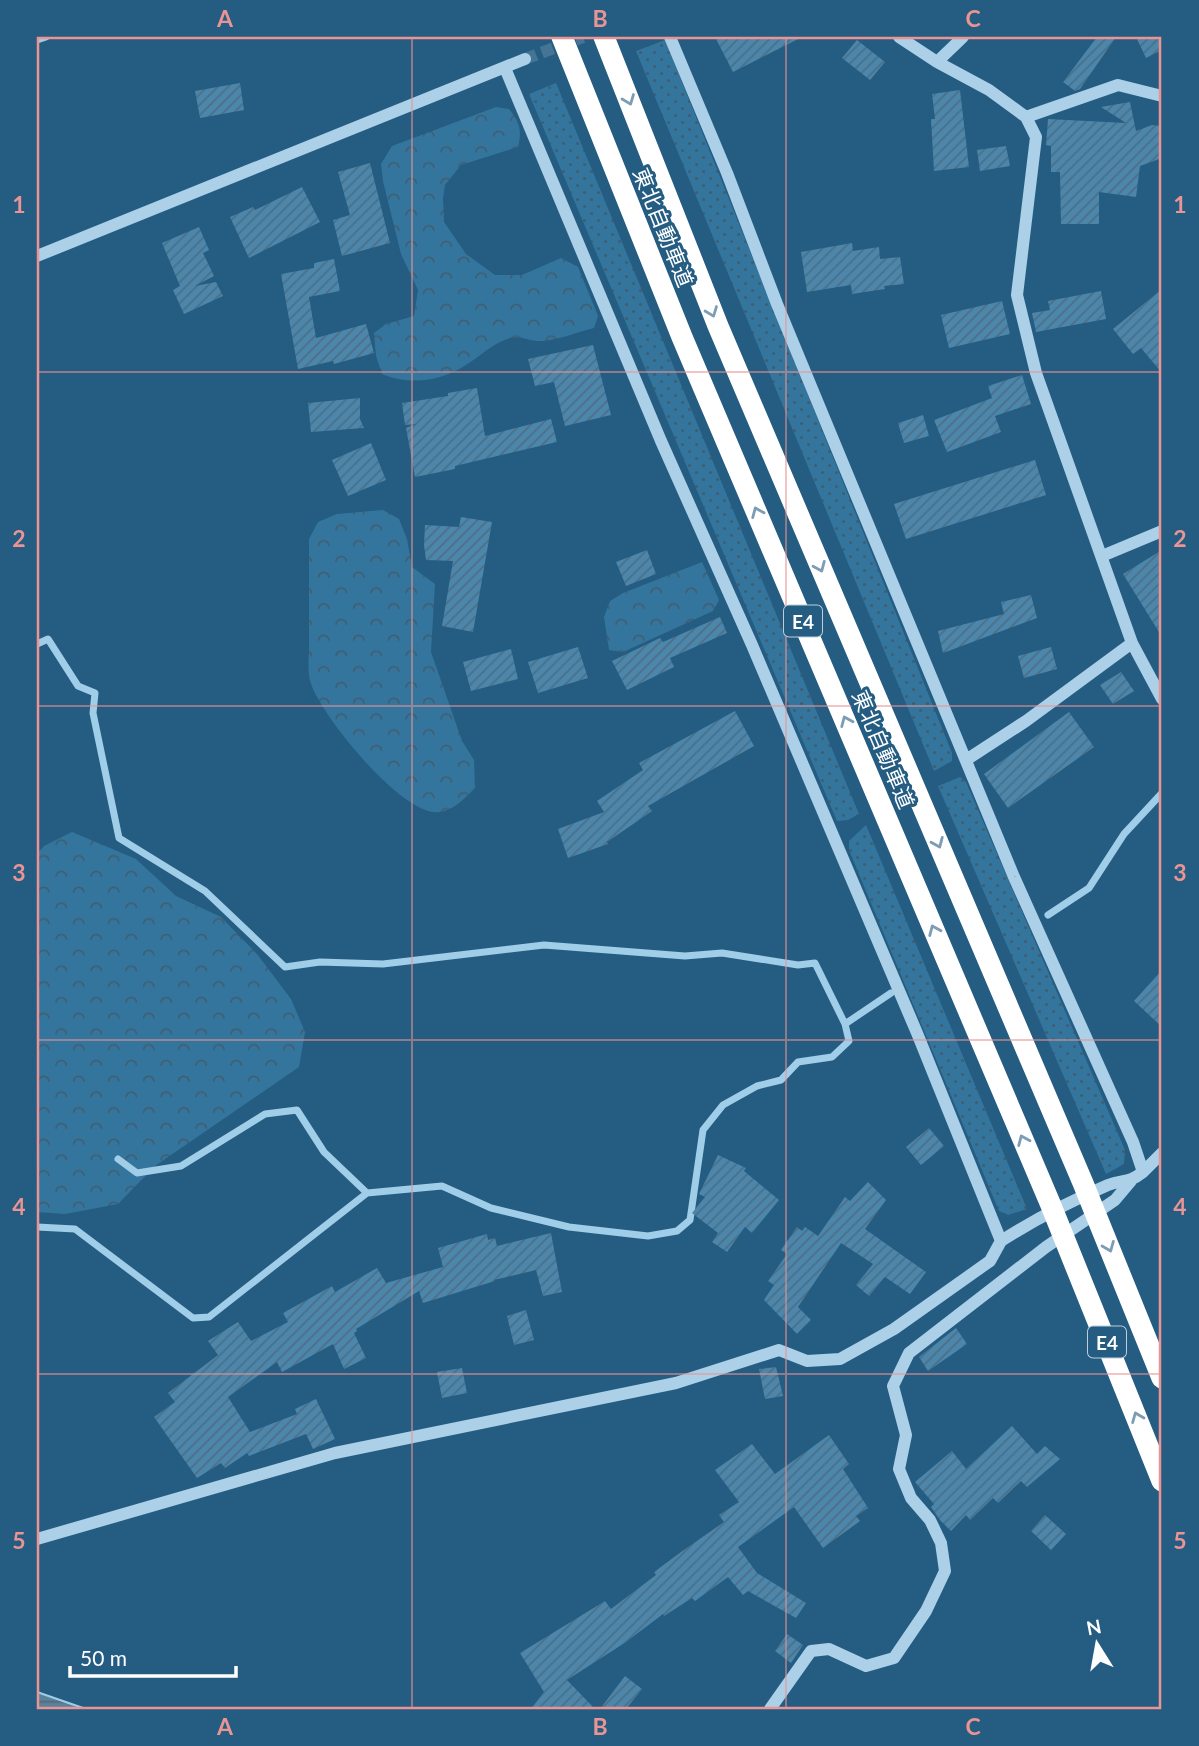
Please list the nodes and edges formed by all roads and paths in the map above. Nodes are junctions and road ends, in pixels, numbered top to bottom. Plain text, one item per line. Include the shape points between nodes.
1 (562, 37) edge
2 (604, 37) edge
3 (670, 37) edge
4 (899, 37) edge
5 (963, 37) edge
6 (525, 59) tunnel mouth
7 (937, 62) junction
8 (505, 68) junction
9 (1162, 96) edge
10 (1026, 117) junction
11 (37, 256) edge
12 (1162, 531) edge
13 (1102, 555) junction
14 (1132, 643) junction
15 (1162, 699) edge
16 (965, 760) junction
17 (1162, 1153) edge
18 (1143, 1172) junction
19 (1131, 1181) junction
20 (1001, 1241) junction
21 (1162, 1378) edge
22 (1162, 1481) edge
23 (37, 1539) edge
24 (770, 1709) edge

22 -> 1 highway, 東北自動車道 / E4 via 1050,1203 682,337
2 -> 21 highway, 東北自動車道 / E4 via 718,326
3 - 16 street
4 - 7 street
5 - 7 street
6 - 8 street
7 - 10 street via 989,90
8 - 11 street
8 - 20 street
9 - 10 street via 1118,85
10 - 13 street via 1036,137 1017,295 1036,373
12 - 13 street
13 - 14 street
14 - 15 street
14 - 16 street
16 - 18 street
17 - 18 street
18 - 19 street
19 - 20 street via 1112,1184 1033,1219
19 - 24 street via 1115,1200 909,1353 893,1386 906,1435 899,1469 911,1498 930,1520 941,1543 945,1571 926,1611 894,1658 866,1666 829,1648 811,1651
20 - 23 street via 990,1261 894,1329 840,1359 807,1361 779,1350 676,1383 335,1453

